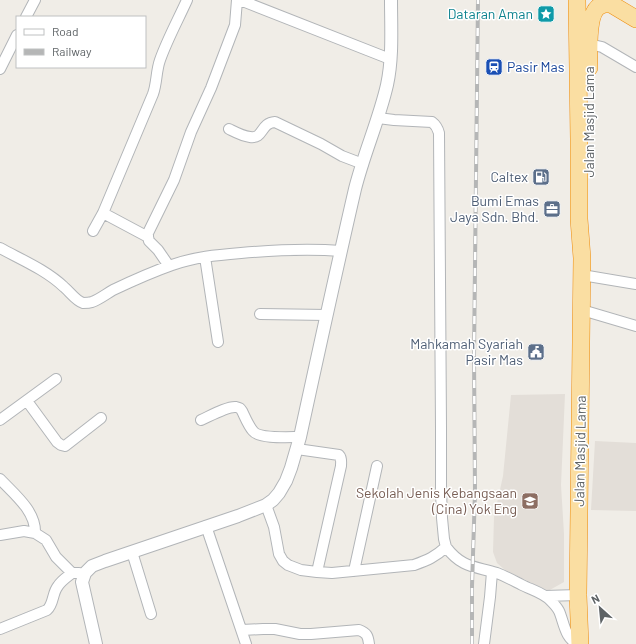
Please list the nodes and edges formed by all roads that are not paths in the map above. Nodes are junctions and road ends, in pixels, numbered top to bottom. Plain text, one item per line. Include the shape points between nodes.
1 (35, 0) edge
2 (187, 0) edge
3 (237, 0) edge
4 (240, 0) edge
5 (391, 0) edge
6 (577, 0) edge
7 (610, 2) edge
8 (27, 16) edge
9 (636, 19) edge
10 (16, 38) edge
11 (590, 44) junction
12 (390, 59) junction
13 (636, 68) edge
14 (0, 69) edge
15 (378, 118) junction
16 (229, 129) dead end
17 (363, 164) junction
18 (584, 199) junction
19 (103, 213) junction
20 (93, 231) dead end
21 (148, 237) junction
22 (0, 248) edge
23 (341, 251) junction
24 (205, 257) junction
25 (169, 266) junction
26 (582, 275) junction
27 (636, 284) edge
28 (582, 310) junction
29 (260, 314) dead end
30 (327, 315) junction
31 (636, 326) edge
32 (218, 342) dead end
33 (56, 379) dead end
34 (27, 401) junction
35 (101, 418) dead end
36 (0, 420) edge
37 (201, 420) dead end
38 (298, 443) junction
39 (377, 466) dead end
40 (0, 479) edge
41 (266, 505) junction
42 (206, 526) junction
43 (35, 533) junction
44 (0, 535) edge
45 (446, 547) junction
46 (132, 552) junction
47 (354, 571) junction
48 (317, 572) junction
49 (492, 572) junction
50 (79, 573) junction
51 (578, 595) junction
52 (545, 596) junction
53 (151, 614) dead end
54 (0, 629) edge
55 (242, 630) junction
56 (96, 644) edge
57 (246, 644) edge
58 (369, 644) edge
59 (484, 644) edge
60 (579, 644) edge

1 - 8 street
2 - 19 street via 160,61 153,94
3 - 21 street via 235,25 174,180
4 - 12 street
5 - 12 street
6 - 18 highway, Jalan Masjid Lama via 579,139
7 - 9 highway
7 - 11 highway, Jalan Masjid Lama via 597,8 594,13
10 - 14 street
11 - 13 street via 602,47
11 - 18 highway, Jalan Masjid Lama
12 - 15 street via 390,72
15 - 17 street
15 - 45 street via 432,122 439,133 441,491
16 - 17 street via 254,137 261,133 266,125 275,122
17 - 23 street
18 - 26 highway, Jalan Masjid Lama via 579,219
19 - 20 street
19 - 21 street
21 - 25 street
22 - 25 street via 45,272 77,300 85,303
23 - 24 street via 298,249
23 - 30 street
24 - 25 street
24 - 32 street
26 - 27 street
26 - 28 highway, Jalan Masjid Lama
28 - 31 street
28 - 51 highway, Jalan Masjid Lama
29 - 30 street
30 - 38 street
33 - 34 street
34 - 35 street via 57,442 65,446
34 - 36 street
37 - 38 street via 230,408 240,408 257,434
38 - 41 street via 286,481 279,493
38 - 48 street via 339,455 342,460
39 - 47 street
40 - 43 street via 29,511 34,521
41 - 42 street
41 - 48 street via 283,562 301,570
42 - 46 street
42 - 55 street
43 - 44 street via 24,531
43 - 50 street via 46,540 64,565
45 - 47 street via 435,556 414,565
45 - 49 street via 453,556 468,565
46 - 50 street
46 - 53 street
47 - 48 street
49 - 52 street
49 - 59 street
50 - 54 street via 58,586 47,610
50 - 56 street
51 - 52 street
51 - 60 highway, Jalan Masjid Lama
52 - 60 street via 559,611 564,628 571,638
55 - 57 street
55 - 58 street via 263,628 300,634 359,630 366,634

